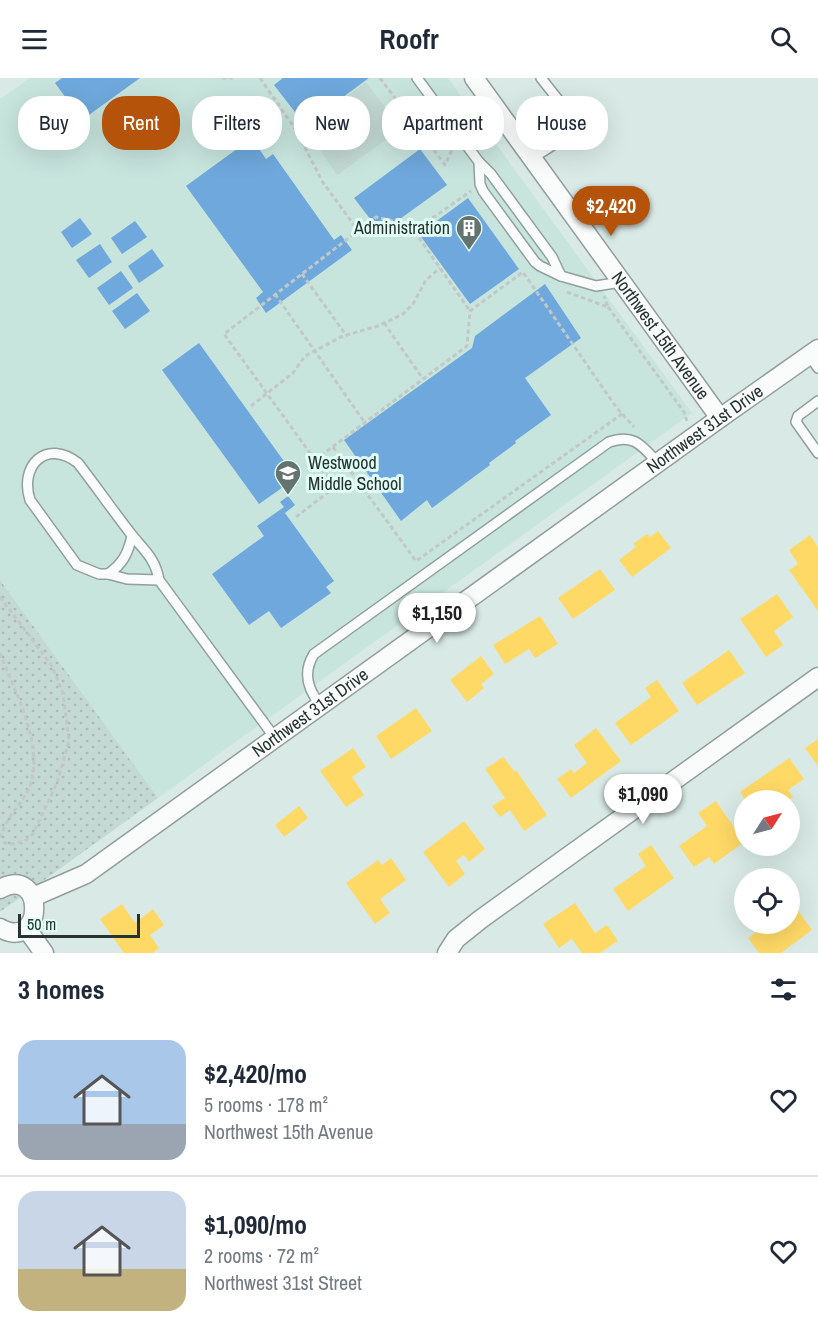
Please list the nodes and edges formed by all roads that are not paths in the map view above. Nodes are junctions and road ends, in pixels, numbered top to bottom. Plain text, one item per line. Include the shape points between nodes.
1 (417, 78) edge
2 (474, 78) edge
3 (541, 78) edge
4 (532, 158) junction
5 (479, 162) junction
6 (561, 276) junction
7 (621, 282) junction
8 (815, 358) edge
9 (818, 401) edge
10 (720, 418) junction
11 (818, 453) edge
12 (658, 463) junction
13 (132, 536) junction
14 (108, 574) junction
15 (159, 580) junction
16 (818, 677) edge
17 (321, 705) junction
18 (275, 738) junction
19 (0, 889) edge
20 (33, 897) junction
21 (0, 928) edge
22 (26, 928) junction
23 (44, 953) edge
24 (447, 953) edge

1 - 5 lane
2 - 4 street, Northwest 15th Avenue
3 - 4 lane via 572,122 564,135
4 - 7 street, Northwest 15th Avenue
5 - 6 lane via 552,257
5 - 6 lane via 480,184 489,200 535,262
6 - 7 lane via 599,285
7 - 10 street, Northwest 15th Avenue
8 - 10 street, Northwest 31st Drive
9 - 11 lane via 796,422
10 - 12 street, Northwest 31st Drive
12 - 17 street, Northwest 31st Drive
12 - 17 lane via 635,441 621,438 609,442 314,654 307,669 308,683 311,694
13 - 14 lane via 122,562
13 - 14 lane via 72,458 45,454 29,470 30,500 77,566
13 - 15 lane via 145,548
14 - 15 lane
15 - 18 lane
16 - 24 street via 481,919 456,939
17 - 18 street, Northwest 31st Drive
18 - 20 street, Northwest 31st Drive via 86,874
19 - 20 street via 16,886
20 - 22 street via 35,913
21 - 22 street via 14,932
22 - 23 street

